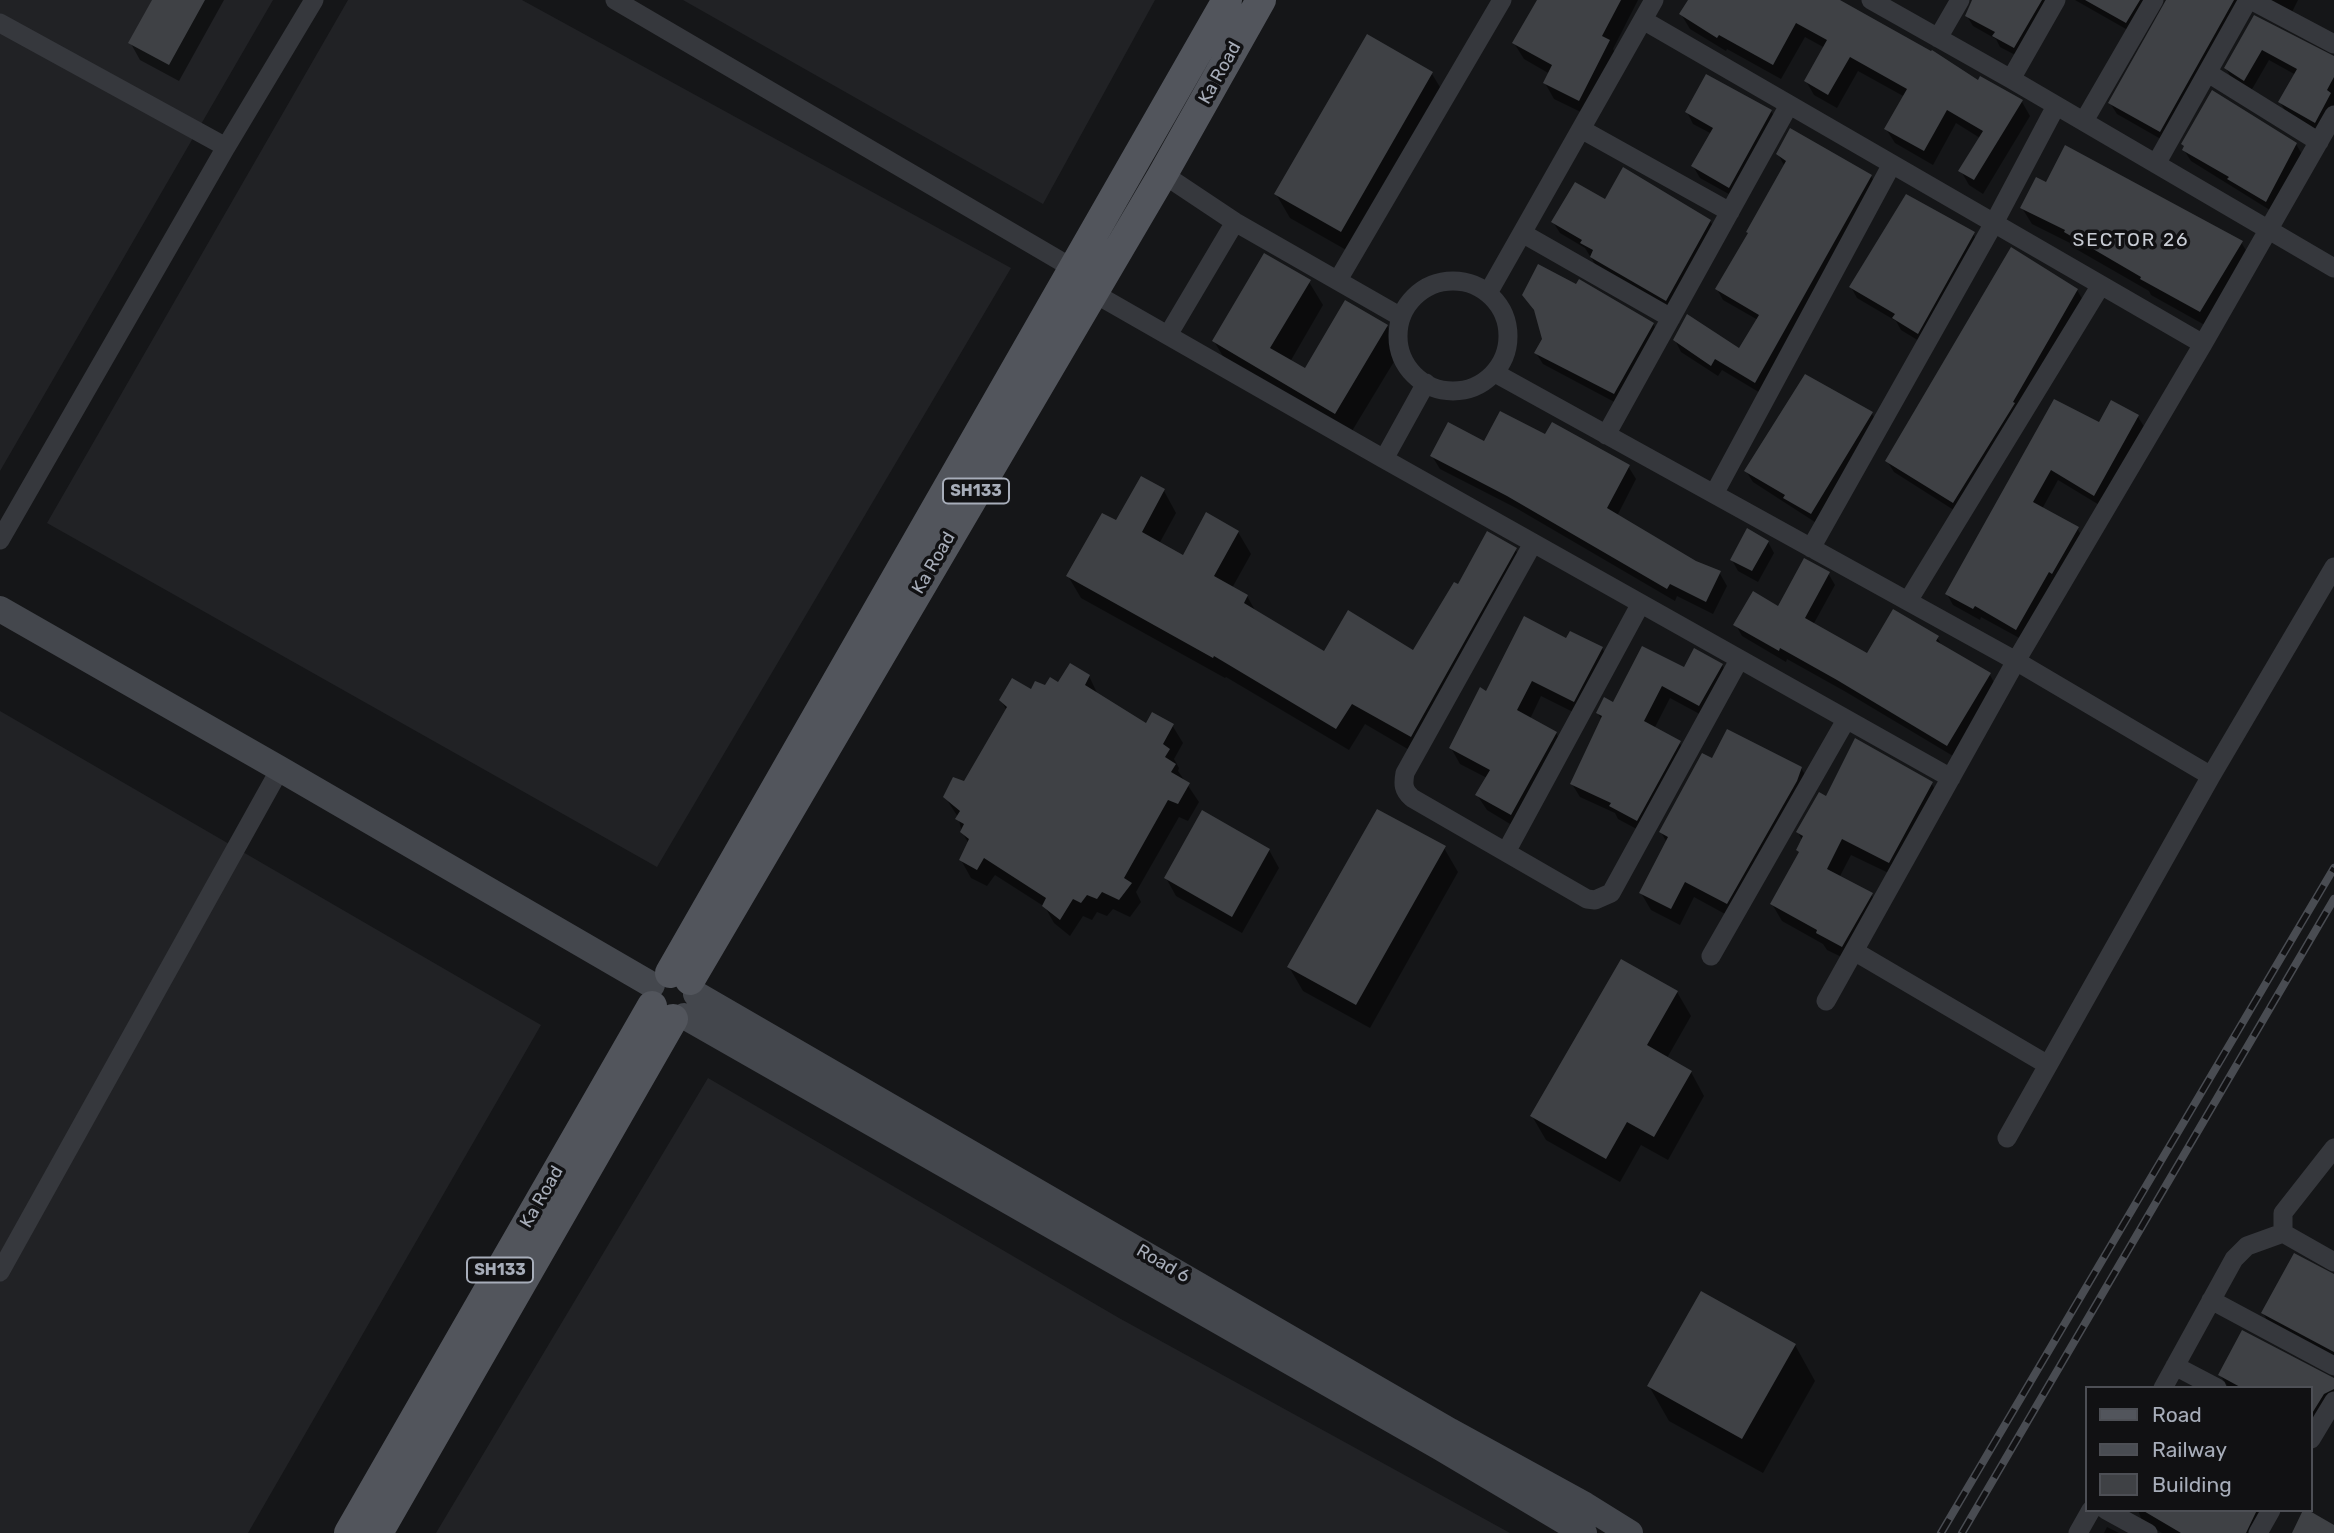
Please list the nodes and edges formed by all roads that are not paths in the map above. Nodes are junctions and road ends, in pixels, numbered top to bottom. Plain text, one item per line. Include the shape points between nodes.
1 (314, 0) edge
2 (615, 0) edge
3 (1227, 0) edge
4 (1261, 0) edge
5 (1502, 0) edge
6 (1654, 0) edge
7 (1871, 0) edge
8 (1960, 0) edge
9 (2056, 0) edge
10 (2154, 0) edge
11 (2249, 0) edge
12 (1643, 20) junction
13 (0, 23) edge
14 (1938, 38) junction
15 (2334, 44) edge
16 (2208, 73) junction
17 (2011, 79) junction
18 (1789, 105) junction
19 (2056, 106) junction
20 (2334, 115) edge
21 (2084, 121) junction
22 (1581, 129) junction
23 (2319, 142) junction
24 (226, 147) junction
25 (1892, 164) junction
26 (2156, 164) junction
27 (1163, 174) junction
28 (1730, 212) junction
29 (1236, 222) junction
30 (1994, 223) junction
31 (2268, 230) junction
32 (1522, 233) junction
33 (2334, 268) edge
34 (1083, 280) junction
35 (1338, 280) junction
36 (2101, 285) junction
37 (1488, 293) junction
38 (1401, 317) junction
39 (1671, 318) junction
40 (1168, 335) junction
41 (2203, 344) junction
42 (1494, 373) junction
43 (1426, 383) junction
44 (1606, 435) junction
45 (1384, 459) junction
46 (1714, 494) junction
47 (0, 540) edge
48 (1532, 545) junction
49 (1811, 548) junction
50 (2334, 567) edge
51 (1908, 601) junction
52 (1640, 605) junction
53 (0, 609) edge
54 (1739, 660) junction
55 (2016, 661) junction
56 (1846, 720) junction
57 (280, 769) junction
58 (2211, 776) junction
59 (1951, 778) junction
60 (1506, 852) junction
61 (1854, 951) junction
62 (1711, 956) dead end
63 (674, 996) junction
64 (1826, 1001) dead end
65 (2048, 1065) junction
66 (2007, 1138) dead end
67 (2334, 1148) edge
68 (2283, 1233) junction
69 (2334, 1262) edge
70 (0, 1272) edge
71 (2211, 1300) junction
72 (2175, 1366) junction
73 (2334, 1366) edge
74 (2164, 1386) edge
75 (2213, 1386) edge
76 (2334, 1401) edge
77 (2313, 1435) edge
78 (2090, 1512) edge
79 (2110, 1512) edge
80 (2270, 1512) edge
81 (349, 1533) edge
82 (378, 1533) edge
83 (1584, 1533) edge
84 (1630, 1533) edge
85 (2078, 1533) edge
86 (2148, 1533) edge
87 (2258, 1533) edge

1 - 24 street
2 - 34 street
3 - 34 main road, Ka Road / SH133
4 - 27 main road, Ka Road / SH133
5 - 35 street
6 - 12 street
7 - 14 street
8 - 14 street
9 - 17 street
10 - 21 street
11 - 15 street
11 - 16 street
12 - 18 street
12 - 22 street
13 - 24 street
14 - 17 street
16 - 23 street
16 - 26 street
17 - 19 street
18 - 25 street
18 - 28 street
19 - 21 street
19 - 30 street
20 - 23 street
21 - 26 street
22 - 28 street
22 - 32 street
23 - 31 street
24 - 47 street
25 - 30 street
25 - 46 street
26 - 31 street
27 - 29 street
27 - 34 main road, Ka Road / SH133
28 - 39 street
29 - 35 street
29 - 40 street
30 - 36 street
30 - 49 street
31 - 33 street
31 - 41 street
32 - 37 street
32 - 39 street
34 - 40 street
34 - 63 main road, Ka Road / SH133
35 - 38 street
36 - 41 street
36 - 51 street
37 - 38 street via 1455,281 1438,283 1422,290
37 - 42 street via 1507,323 1504,358
38 - 43 street via 1400,352 1408,368
39 - 44 street
40 - 45 street
41 - 55 street
42 - 43 street via 1467,390 1451,391
42 - 44 street
43 - 45 street
44 - 46 street
45 - 48 street
46 - 49 street
48 - 52 street
48 - 60 street via 1403,783 1412,798
49 - 51 street
50 - 58 street
51 - 55 street
52 - 54 street
52 - 60 street
53 - 57 street
54 - 56 street
54 - 60 street via 1611,893 1587,899
55 - 58 street
55 - 59 street
56 - 59 street
56 - 62 street
57 - 63 street
57 - 70 street
58 - 65 street
59 - 61 street
61 - 64 street
61 - 65 street
63 - 81 main road, Ka Road / SH133
63 - 82 main road, Ka Road / SH133
63 - 83 street, Road 6
63 - 84 street, Road 6
65 - 66 street
67 - 68 street via 2283,1213
68 - 69 street
68 - 71 street via 2247,1246 2234,1259
71 - 72 street
71 - 73 street
72 - 74 street
72 - 75 street
76 - 77 street
78 - 85 street
79 - 86 street
80 - 87 street

